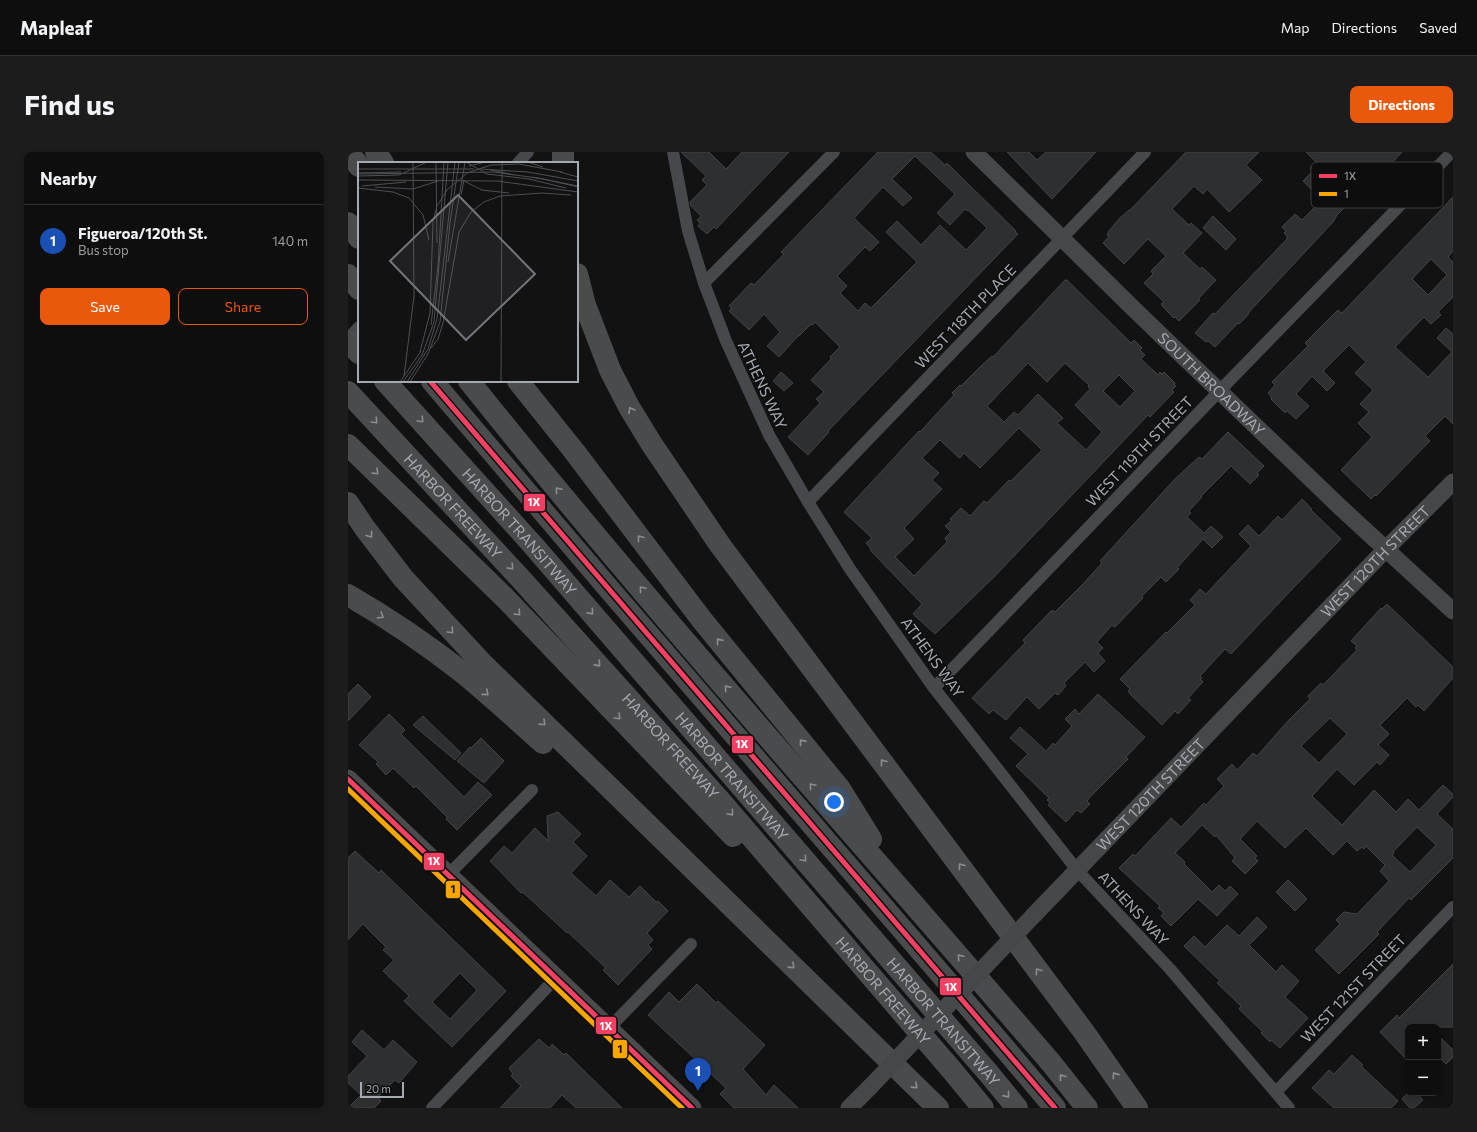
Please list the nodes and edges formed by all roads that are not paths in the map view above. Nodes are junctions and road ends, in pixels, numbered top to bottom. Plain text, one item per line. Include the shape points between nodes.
1 (348, 152) edge
2 (376, 152) edge
3 (528, 152) edge
4 (673, 152) edge
5 (834, 152) edge
6 (974, 152) edge
7 (1145, 152) edge
8 (1452, 152) edge
9 (382, 162) edge
10 (519, 162) edge
11 (1442, 162) edge
12 (358, 165) edge
13 (1398, 208) edge
14 (348, 223) edge
15 (358, 237) edge
16 (1062, 238) junction
17 (348, 275) edge
18 (578, 278) edge
19 (704, 283) junction
20 (358, 288) edge
21 (358, 329) edge
22 (348, 340) edge
23 (358, 352) edge
24 (386, 382) edge
25 (433, 382) edge
26 (470, 382) edge
27 (519, 382) edge
28 (528, 382) edge
29 (348, 392) edge
30 (1219, 392) junction
31 (348, 445) edge
32 (574, 451) junction
33 (1453, 482) edge
34 (808, 502) junction
35 (348, 503) edge
36 (1386, 549) junction
37 (348, 595) edge
38 (1453, 610) edge
39 (934, 688) junction
40 (348, 778) edge
41 (532, 790) dead end
42 (1077, 870) junction
43 (448, 875) junction
44 (902, 890) junction
45 (1453, 907) edge
46 (764, 939) junction
47 (691, 944) dead end
48 (556, 978) junction
49 (894, 1003) junction
50 (609, 1028) junction
51 (1276, 1092) junction
52 (432, 1108) edge
53 (692, 1108) edge
54 (849, 1108) edge
55 (938, 1108) edge
56 (983, 1108) edge
57 (1017, 1108) edge
58 (1055, 1108) edge
59 (1087, 1108) edge
60 (1137, 1108) edge
61 (1289, 1108) edge

1 - 12 highway
2 - 9 highway
3 - 10 street
4 - 19 street, ATHENS WAY via 688,230
5 - 19 street
6 - 16 street, SOUTH BROADWAY
7 - 16 street, WEST 118TH PLACE
8 - 11 street, WEST 119TH STREET
13 - 30 street, WEST 119TH STREET
14 - 15 highway
16 - 30 street, SOUTH BROADWAY
16 - 34 street, WEST 118TH PLACE
17 - 20 highway
60 -> 18 highway via 1084,1032 720,545 651,443 610,370 585,305
19 - 34 street, ATHENS WAY via 726,342 768,435
21 - 22 street
22 - 23 highway
24 -> 57 highway, HARBOR TRANSITWAY via 639,668
25 - 58 highway, HARBOR TRANSITWAY
44 -> 26 highway via 662,614
27 - 32 highway
28 - 32 highway
29 -> 49 highway, HARBOR FREEWAY via 717,797
30 - 36 street, SOUTH BROADWAY
30 - 39 street, WEST 119TH STREET
31 -> 49 highway via 505,598
44 -> 32 highway via 840,789 702,620
33 - 36 street, WEST 120TH STREET
34 - 39 street, ATHENS WAY via 850,569
35 -> 46 highway via 383,553 424,602 501,682
36 - 38 street, SOUTH BROADWAY
36 - 42 street, WEST 120TH STREET
37 -> 46 highway via 415,638 477,685
39 - 42 street, ATHENS WAY
40 - 43 main road
41 - 43 street
42 - 51 street, ATHENS WAY via 1170,969
42 - 54 street, WEST 120TH STREET, bridge
43 - 48 main road
59 -> 44 highway
45 - 51 street, WEST 121ST STREET
46 -> 55 highway
47 - 50 street
48 - 50 main road
48 - 52 street
49 - 56 highway, HARBOR FREEWAY
50 - 53 main road
51 - 61 street, ATHENS WAY

